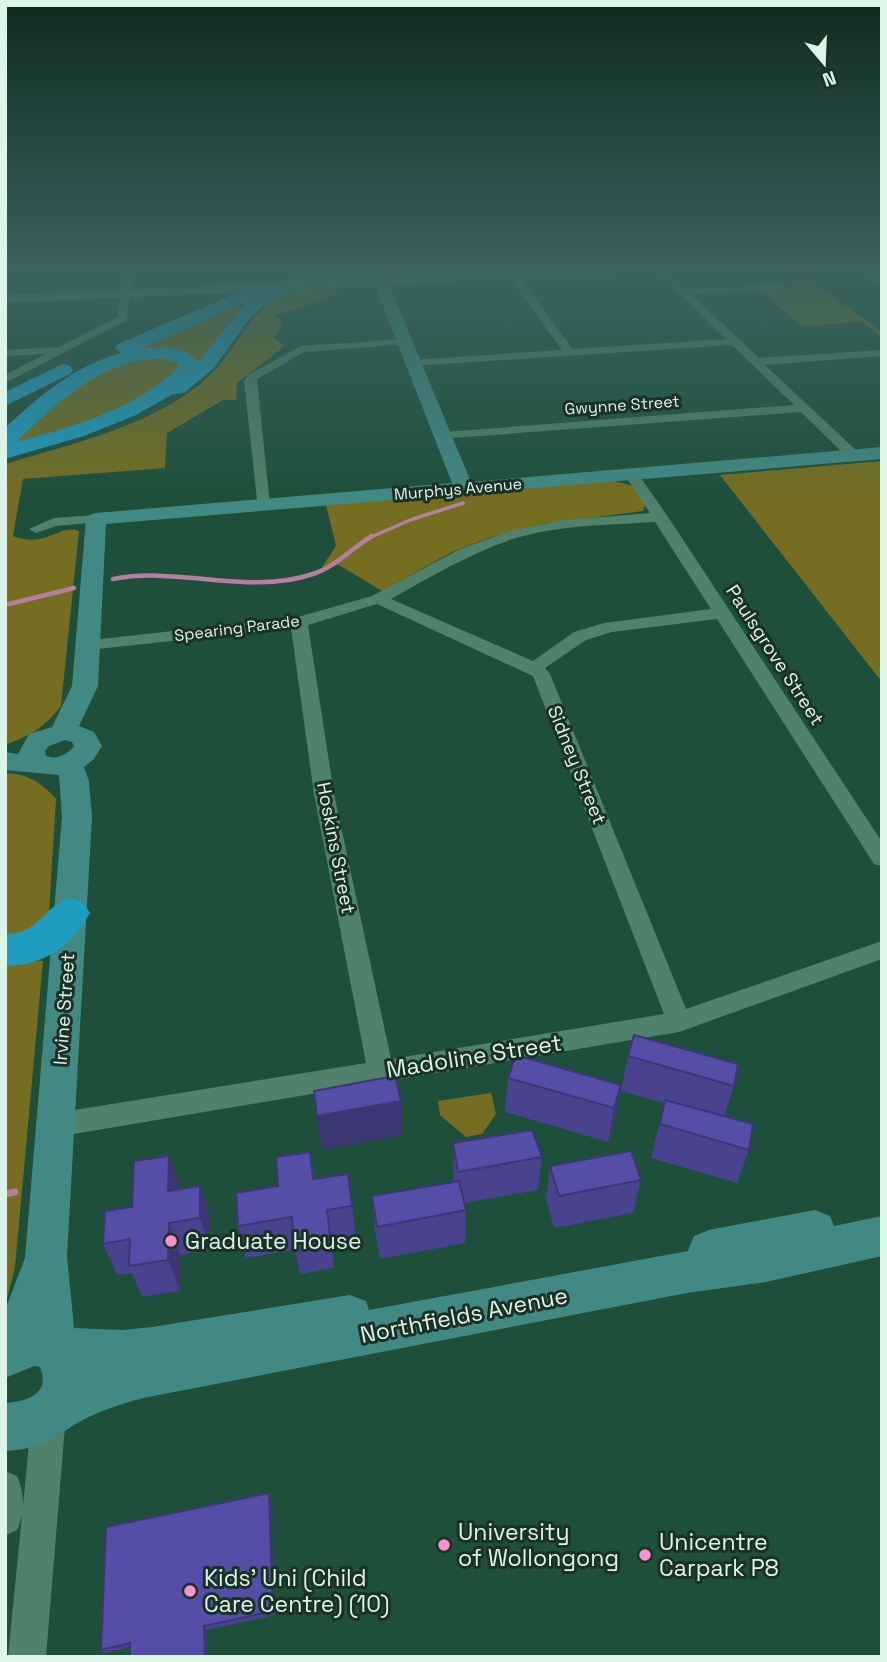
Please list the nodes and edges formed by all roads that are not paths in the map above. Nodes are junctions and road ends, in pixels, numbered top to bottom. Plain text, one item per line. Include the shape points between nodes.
1 (71, 346) edge
2 (115, 346) edge
3 (132, 346) edge
4 (221, 346) edge
5 (352, 346) edge
6 (406, 346) edge
7 (565, 346) edge
8 (680, 346) edge
9 (737, 346) edge
10 (65, 349) junction
11 (5, 353) edge
12 (570, 353) junction
13 (882, 353) edge
14 (88, 357) junction
15 (755, 362) junction
16 (413, 363) junction
17 (5, 380) edge
18 (5, 400) edge
19 (803, 408) junction
20 (5, 416) edge
21 (444, 436) junction
22 (5, 447) edge
23 (882, 453) edge
24 (853, 455) junction
25 (631, 474) junction
26 (464, 488) junction
27 (263, 506) junction
28 (661, 517) junction
29 (96, 519) junction
30 (36, 529) dead end
31 (378, 599) junction
32 (722, 613) junction
33 (299, 622) junction
34 (89, 645) junction
35 (534, 668) junction
36 (54, 751) junction
37 (5, 753) edge
38 (5, 761) edge
39 (882, 859) edge
40 (70, 913) junction
41 (5, 950) edge
42 (882, 950) edge
43 (679, 1022) junction
44 (381, 1072) junction
45 (56, 1125) junction
46 (882, 1217) edge
47 (882, 1236) edge
48 (32, 1351) edge
49 (50, 1412) junction
50 (5, 1427) edge
51 (5, 1488) edge
52 (5, 1518) edge
53 (26, 1657) edge

1 - 10 street
2 - 14 highway
3 - 22 highway via 25,411
4 - 22 highway via 208,364 169,394 95,429
5 - 27 street via 301,349 250,381
6 - 16 main road
7 - 12 street
8 - 12 street
9 - 15 street
10 - 11 street
10 - 17 street
12 - 16 street
13 - 15 street
14 - 18 highway
14 - 20 highway
15 - 19 street
16 - 21 main road
19 - 21 street, Gwynne Street
19 - 24 street
21 - 26 main road
22 - 22 highway via 85,427 147,400 185,374 188,362 156,353 114,360 46,404
23 - 24 main road, Murphys Avenue
24 - 25 main road, Murphys Avenue
25 - 26 main road, Murphys Avenue
25 - 28 street, Paulsgrove Street
26 - 27 main road, Murphys Avenue
27 - 29 main road, Murphys Avenue
28 - 31 street, Spearing Parade via 565,524 514,534 463,552
28 - 32 street, Paulsgrove Street
29 - 30 street, Murphys Avenue via 54,522
29 - 34 main road
31 - 33 street, Spearing Parade
31 - 35 street
32 - 35 street via 610,627 580,636
32 - 39 street, Paulsgrove Street
33 - 34 street, Spearing Parade
33 - 44 street, Hoskins Street via 324,794
34 - 36 main road via 85,686
35 - 43 street, Sidney Street via 541,674
36 - 37 main road
36 - 38 main road
36 - 40 main road, Irvine Street via 77,799
40 - 41 highway via 38,946
40 - 45 main road, Irvine Street
42 - 43 street, Madoline Street
43 - 44 street, Madoline Street
44 - 45 street, Madoline Street
45 - 48 main road, Irvine Street via 46,1256
46 - 48 main road, Northfields Avenue via 375,1313 152,1350
47 - 49 main road, Northfields Avenue via 148,1374
48 - 49 main road via 65,1359 67,1381
49 - 50 main road, Northfields Avenue via 26,1427
49 - 53 street
51 - 52 street

